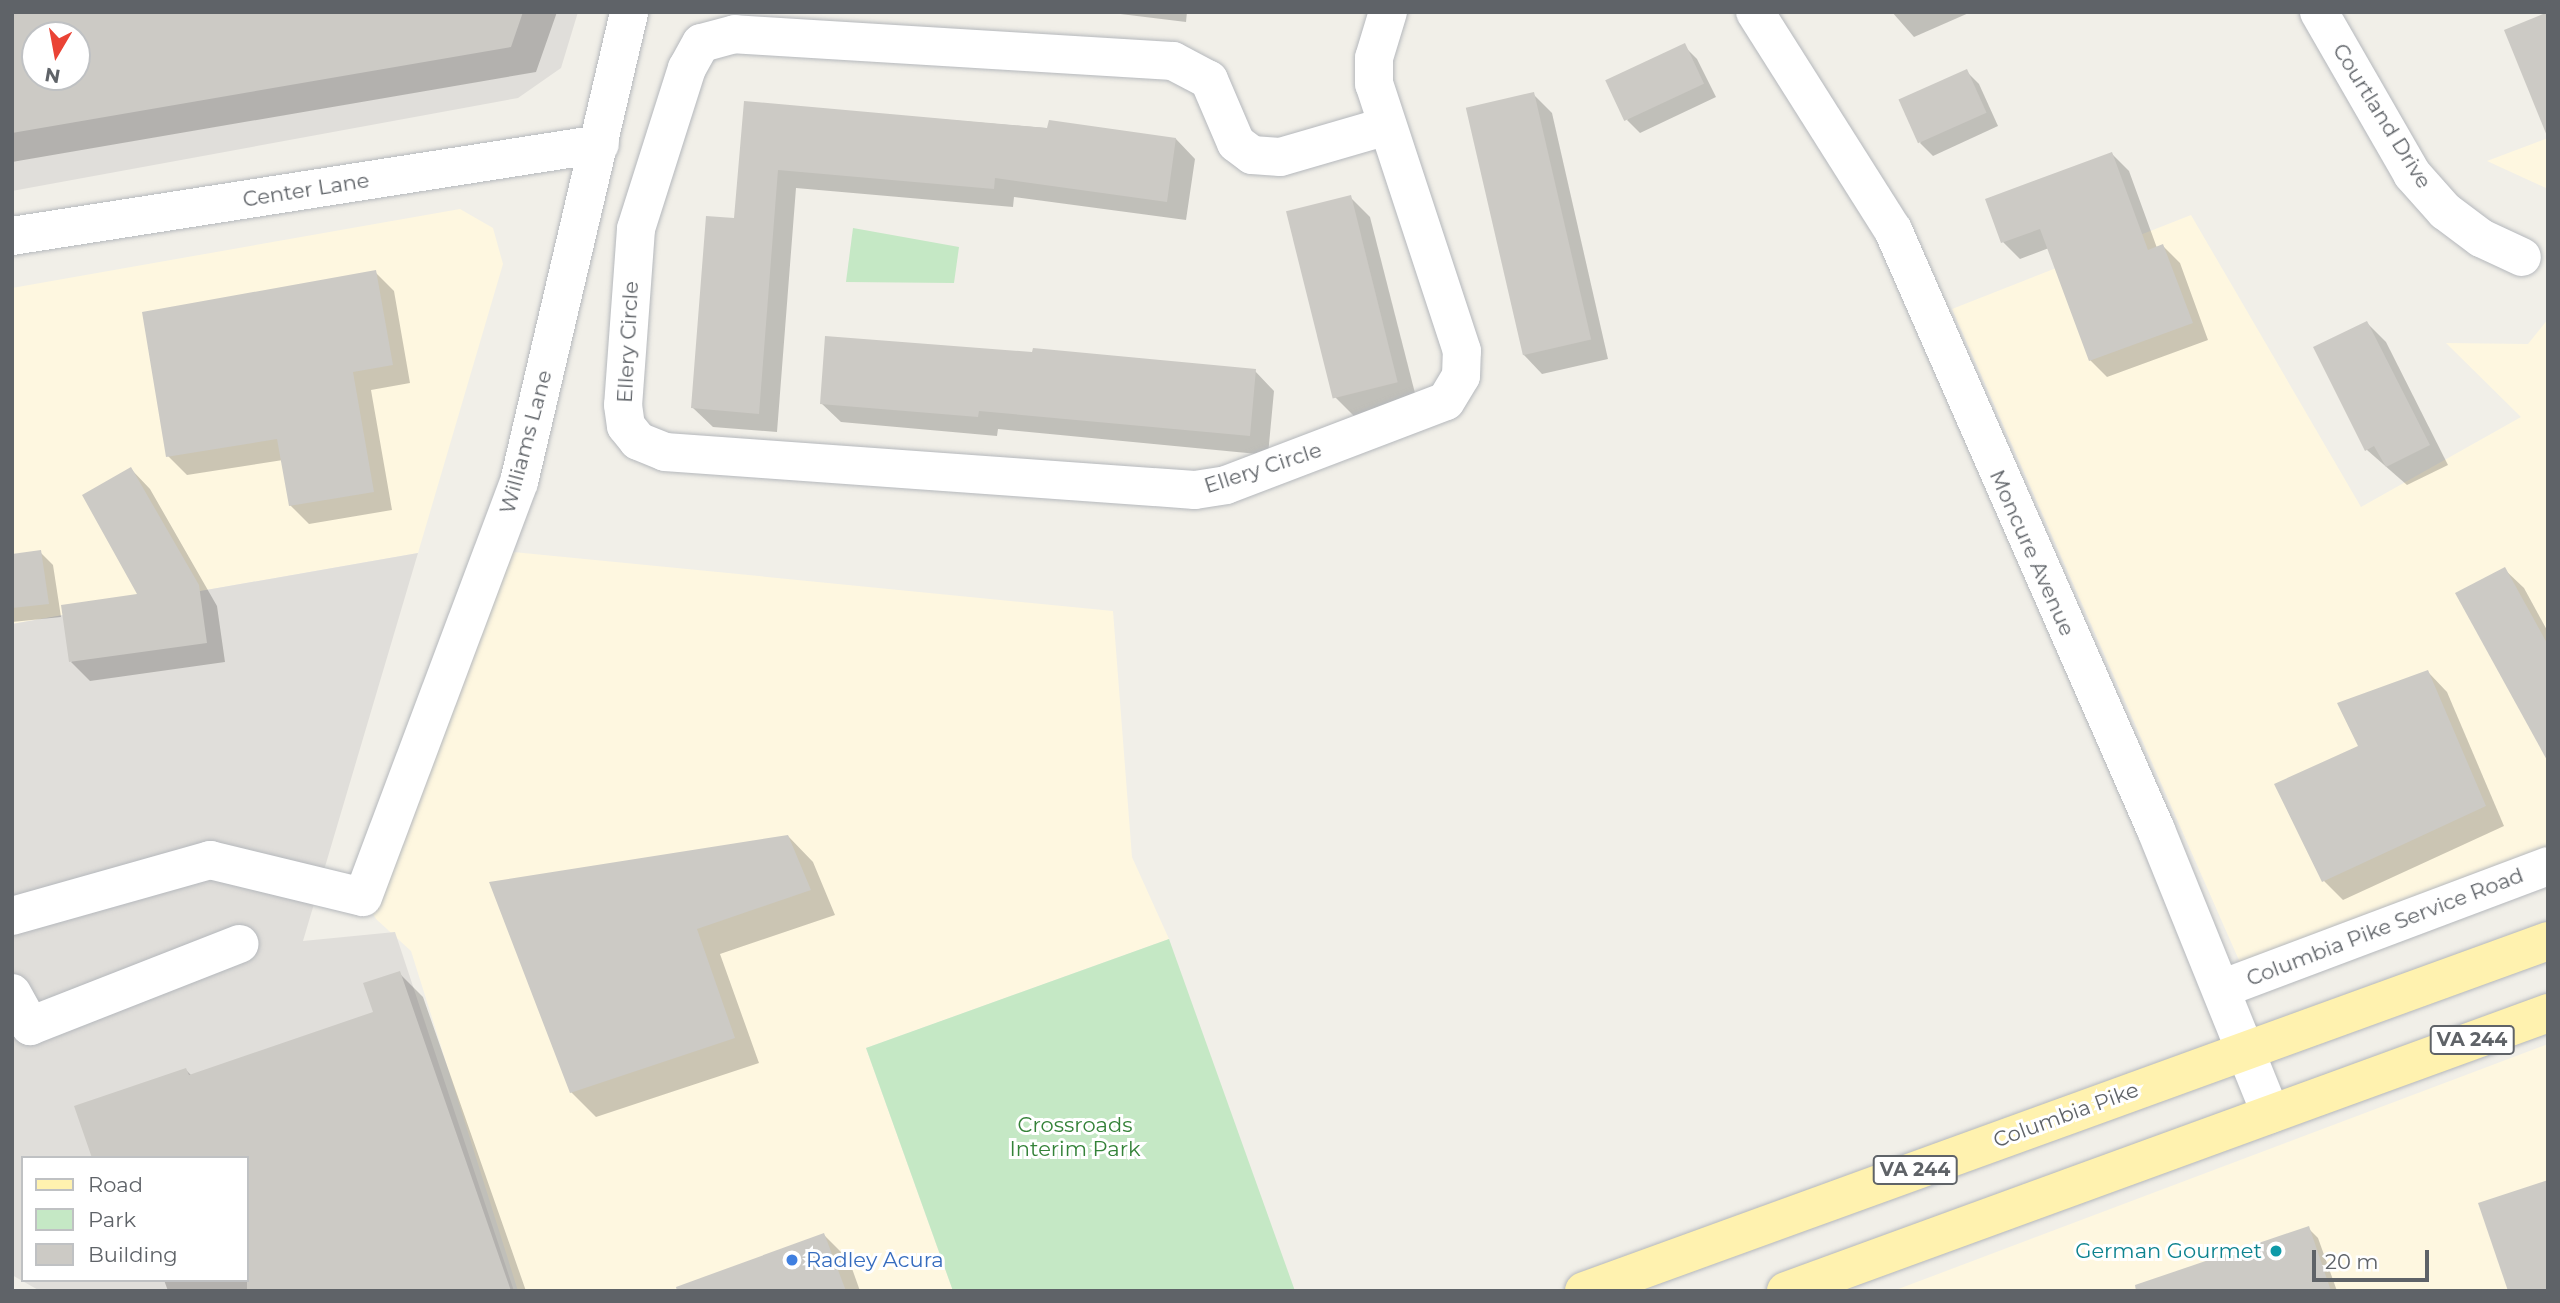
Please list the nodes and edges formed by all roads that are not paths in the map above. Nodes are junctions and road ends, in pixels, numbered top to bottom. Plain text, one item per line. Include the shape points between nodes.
1 (629, 12) edge
2 (1388, 12) edge
3 (1755, 12) edge
4 (2319, 12) edge
5 (1387, 126) junction
6 (600, 144) junction
7 (12, 236) edge
8 (2522, 257) dead end
9 (2548, 866) edge
10 (12, 916) edge
11 (2548, 941) edge
12 (239, 944) dead end
13 (2221, 989) junction
14 (12, 993) edge
15 (2548, 1013) edge
16 (2245, 1049) junction
17 (2271, 1114) junction
18 (1584, 1291) edge
19 (1786, 1291) edge

1 - 6 street, Williams Lane
2 - 5 street, Ellery Circle via 1374,58 1374,84
3 - 13 street, Moncure Avenue via 1898,242
4 - 8 street, Courtland Drive via 2412,174 2445,211 2481,238
5 - 5 street, Ellery Circle via 1462,351 1461,376 1446,401 1422,413 1226,485 1195,490 665,452 638,440 626,426 623,405 636,229 687,68 701,43 735,34 1173,61 1209,80 1236,143 1252,155 1280,157
6 - 7 street, Center Lane
6 - 10 street, Williams Lane via 519,482 363,897 210,860
9 - 13 street, Columbia Pike Service Road
11 - 16 main road, Columbia Pike / VA 244
12 - 14 street via 30,1026
13 - 16 street, Moncure Avenue
15 - 17 main road, VA 244
16 - 17 street, Moncure Avenue
16 - 18 main road, Columbia Pike / VA 244
17 - 19 main road, VA 244

